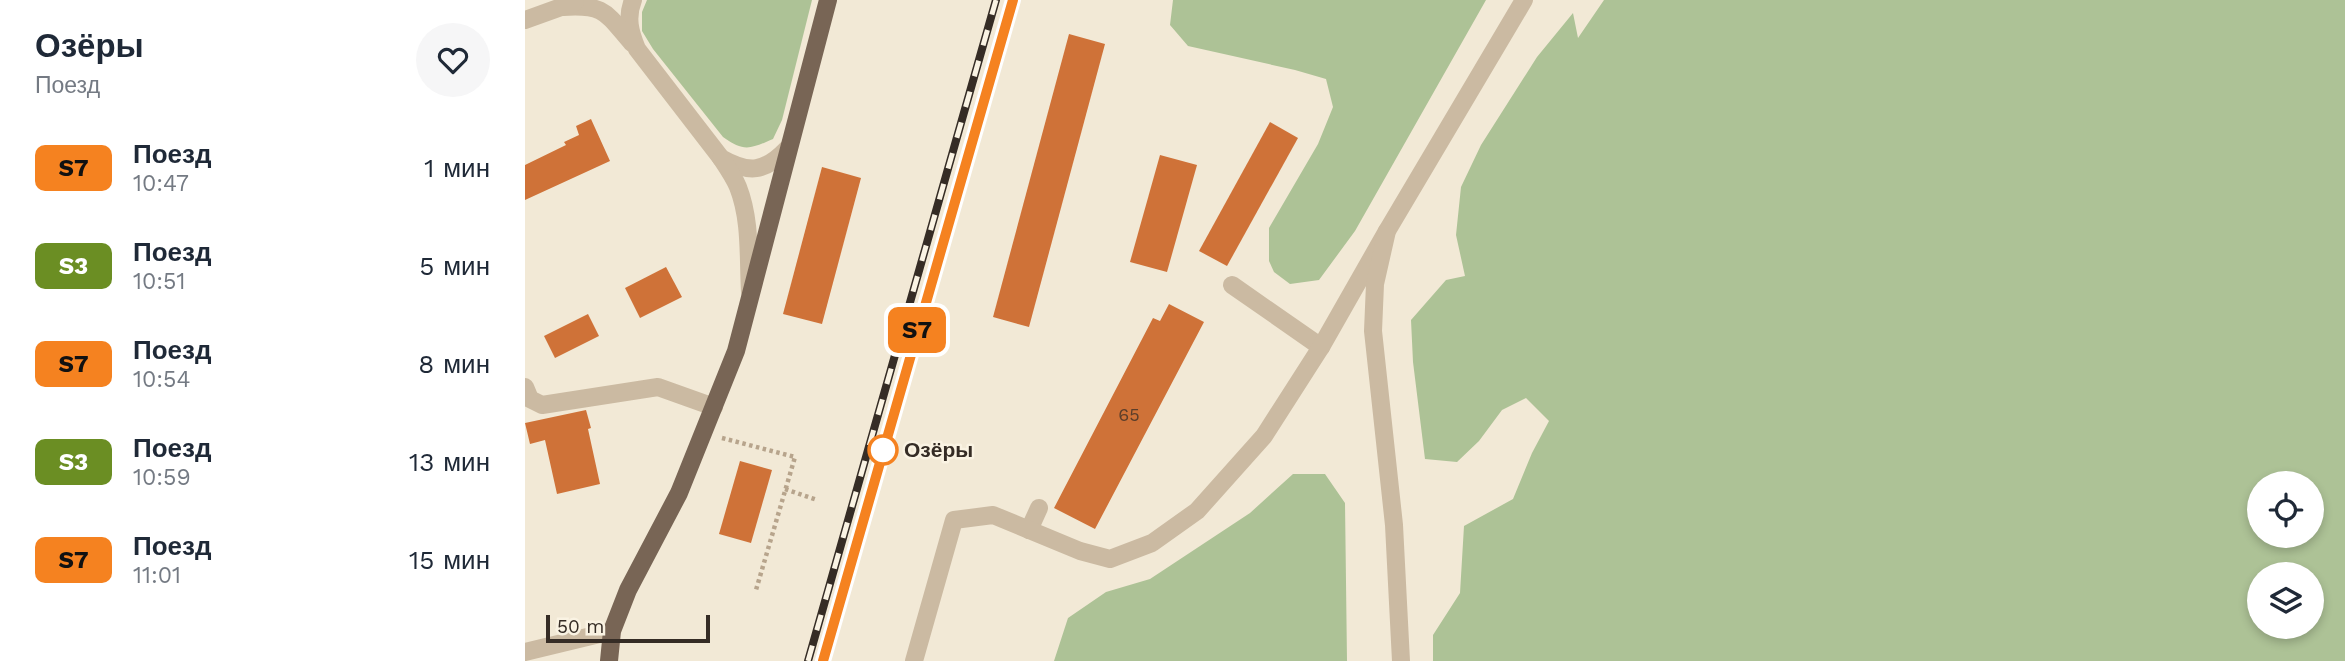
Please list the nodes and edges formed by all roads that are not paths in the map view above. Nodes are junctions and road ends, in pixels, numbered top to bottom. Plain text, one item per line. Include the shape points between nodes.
1 (581, 0) edge
2 (633, 0) edge
3 (1524, 0) edge
4 (828, 1) edge
5 (563, 7) junction
6 (525, 20) edge
7 (637, 49) junction
8 (787, 149) junction
9 (721, 158) junction
10 (1387, 231) junction
11 (1232, 285) dead end
12 (750, 300) junction
13 (1321, 347) junction
14 (525, 387) edge
15 (714, 407) junction
16 (1039, 508) dead end
17 (1029, 530) junction
18 (612, 631) junction
19 (525, 652) edge
20 (609, 661) edge
21 (914, 661) edge
22 (1401, 661) edge

1 - 5 street
2 - 7 street via 629,20
3 - 10 street
4 - 8 main road
5 - 6 street
5 - 7 street via 587,5 603,10
7 - 9 street
8 - 9 street via 764,167 738,167
8 - 12 main road
9 - 12 street via 737,185 748,225
10 - 13 street
10 - 22 street via 1375,284 1373,331 1394,525
11 - 13 street
12 - 15 main road
13 - 17 street via 1264,436 1197,511 1152,543 1110,559
14 - 15 street via 530,399 542,405 658,387
15 - 18 main road via 679,494 628,590
16 - 17 street
17 - 21 street via 993,515 954,520
18 - 19 street
18 - 20 main road

